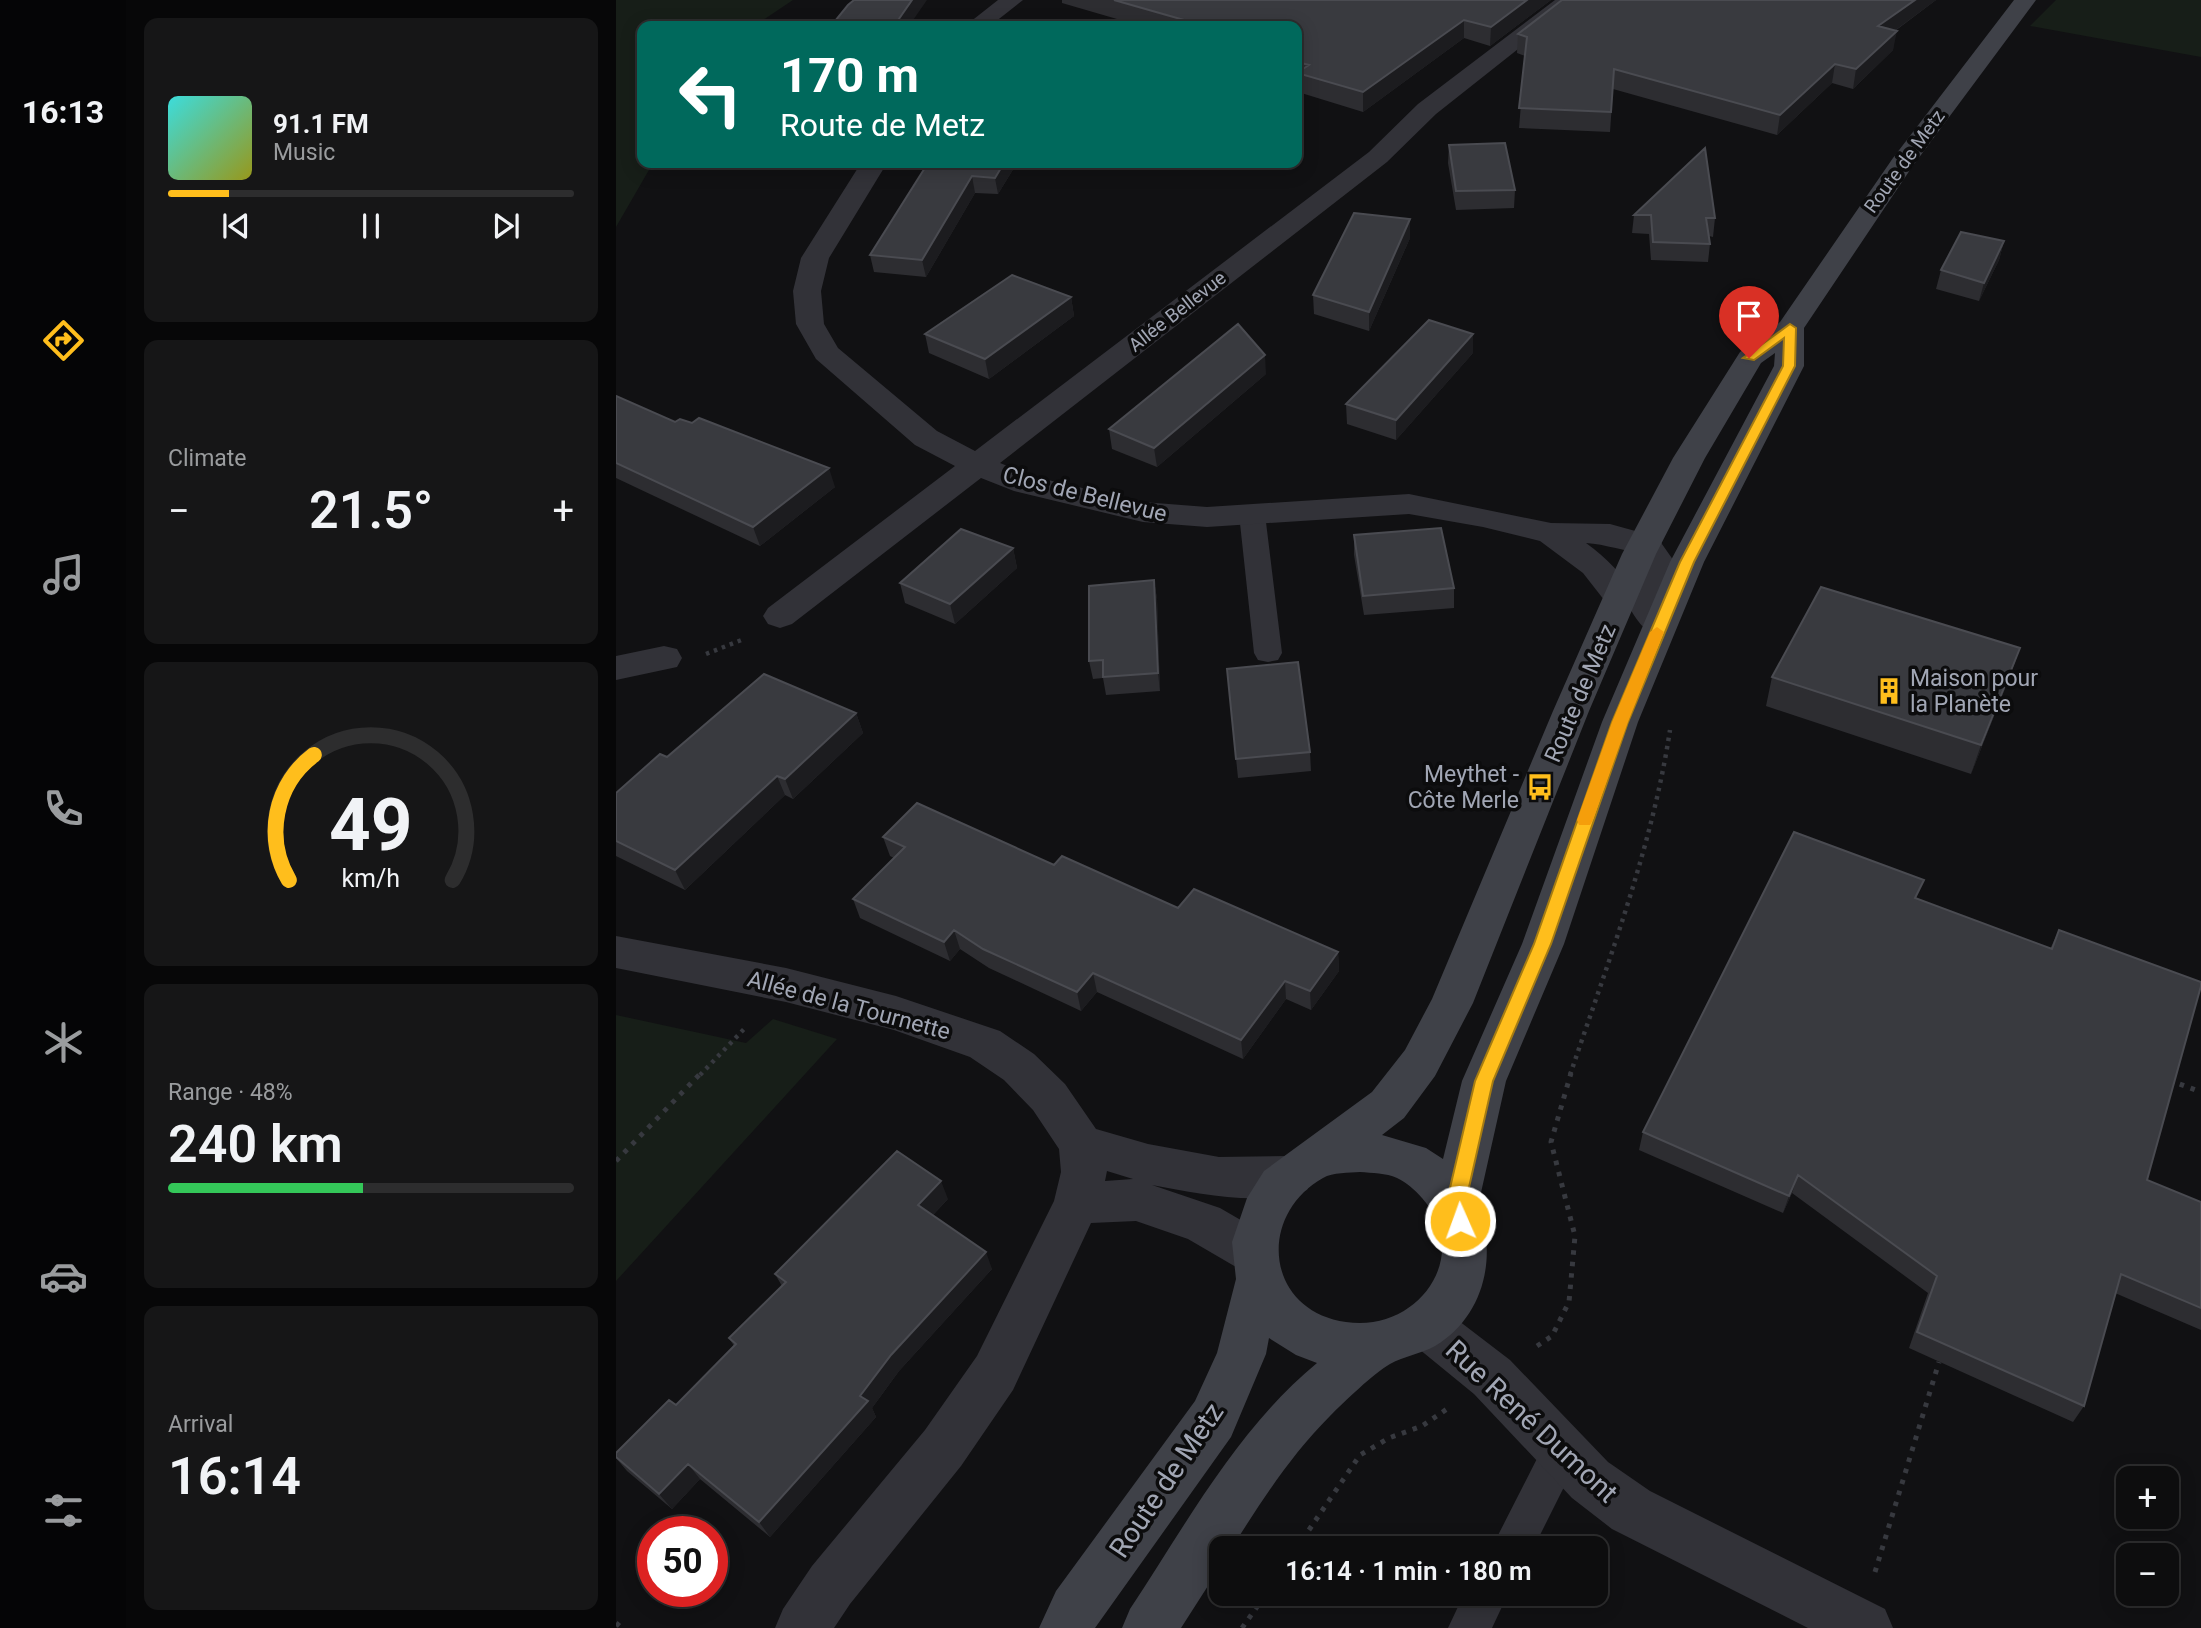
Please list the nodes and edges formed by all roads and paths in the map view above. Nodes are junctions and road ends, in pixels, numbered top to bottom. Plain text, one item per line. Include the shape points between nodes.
1 (1012, 0) edge
2 (1569, 0) edge
3 (2025, 0) edge
4 (983, 21) edge
5 (871, 168) edge
6 (1790, 328) junction
7 (978, 465) junction
8 (1252, 514) junction
9 (1551, 533) junction
10 (1644, 544) junction
11 (1620, 597) junction
12 (780, 616) joint
13 (1660, 625) junction
14 (1268, 653) dead end
15 (664, 658) joint
16 (616, 668) edge
17 (1671, 722) dead end
18 (616, 952) edge
19 (786, 985) junction
20 (2169, 1080) edge
21 (2201, 1092) edge
22 (1081, 1144) junction
23 (616, 1161) edge
24 (1300, 1169) junction
25 (1077, 1203) junction
26 (1455, 1205) junction
27 (1255, 1267) junction
28 (1425, 1324) junction
29 (1377, 1344) junction
30 (1940, 1362) edge
31 (1493, 1377) junction
32 (1562, 1451) junction
33 (1305, 1536) edge
34 (1518, 1536) edge
35 (1258, 1606) edge
36 (1481, 1606) edge
37 (616, 1623) edge
38 (1863, 1626) edge
39 (622, 1628) edge
40 (802, 1628) edge
41 (1066, 1628) edge
42 (1149, 1628) edge
43 (1242, 1628) edge
44 (1469, 1628) edge

1 - 4 street
2 - 7 street, Allée Bellevue via 1427,109 1396,143
3 - 6 main road, Route de Metz via 1902,163
5 - 7 street, Clos de Bellevue via 815,258 807,291 810,324 825,352 856,380 926,438
6 - 10 main road, Route de Metz via 1749,358
6 - 13 main road, Route de Metz via 1789,366 1687,562
7 - 8 street, Clos de Bellevue via 1025,484 1143,512
7 - 12 street, Allée Bellevue
8 - 9 street, Clos de Bellevue via 1424,505
8 - 14 lane
9 - 10 street, Clos de Bellevue via 1603,532
9 - 11 street, Clos de Bellevue via 1595,565
10 - 11 main road, Route de Metz
10 - 13 street via 1660,564 1643,602
11 - 24 main road, Route de Metz via 1452,1003 1420,1063 1388,1105
12 - 15 path via 714,652 687,659
13 - 26 main road, Route de Metz via 1620,722 1543,944 1484,1081
15 - 16 street
17 - 31 path via 1664,770 1628,901 1551,1142 1575,1236 1569,1302 1552,1336
18 - 19 street, Allée de la Tournette
19 - 22 street, Allée de la Tournette via 896,1013 985,1044 1019,1067 1049,1097
19 - 23 path
20 - 21 path
22 - 24 street via 1148,1164 1219,1177
22 - 25 street via 1084,1172
24 - 26 main road via 1360,1152 1390,1155 1439,1183
24 - 27 main road via 1274,1191 1263,1210 1255,1230
25 - 27 street via 1136,1200 1203,1223
25 - 40 street via 995,1373 943,1448 831,1585
26 - 28 main road via 1466,1236 1464,1268 1450,1300
27 - 29 main road via 1272,1306 1292,1326 1318,1340 1347,1346
27 - 41 main road, Route de Metz via 1241,1354 1213,1419
28 - 29 main road via 1403,1338
28 - 31 street, Rue René Dumont
29 - 42 main road via 1312,1399 1262,1453
30 - 38 path
31 - 32 street, Rue René Dumont
31 - 33 path via 1422,1426 1360,1455
32 - 34 lane
32 - 38 street, Rue René Dumont via 1590,1480 1631,1510
35 - 43 path
36 - 44 lane
37 - 39 path

